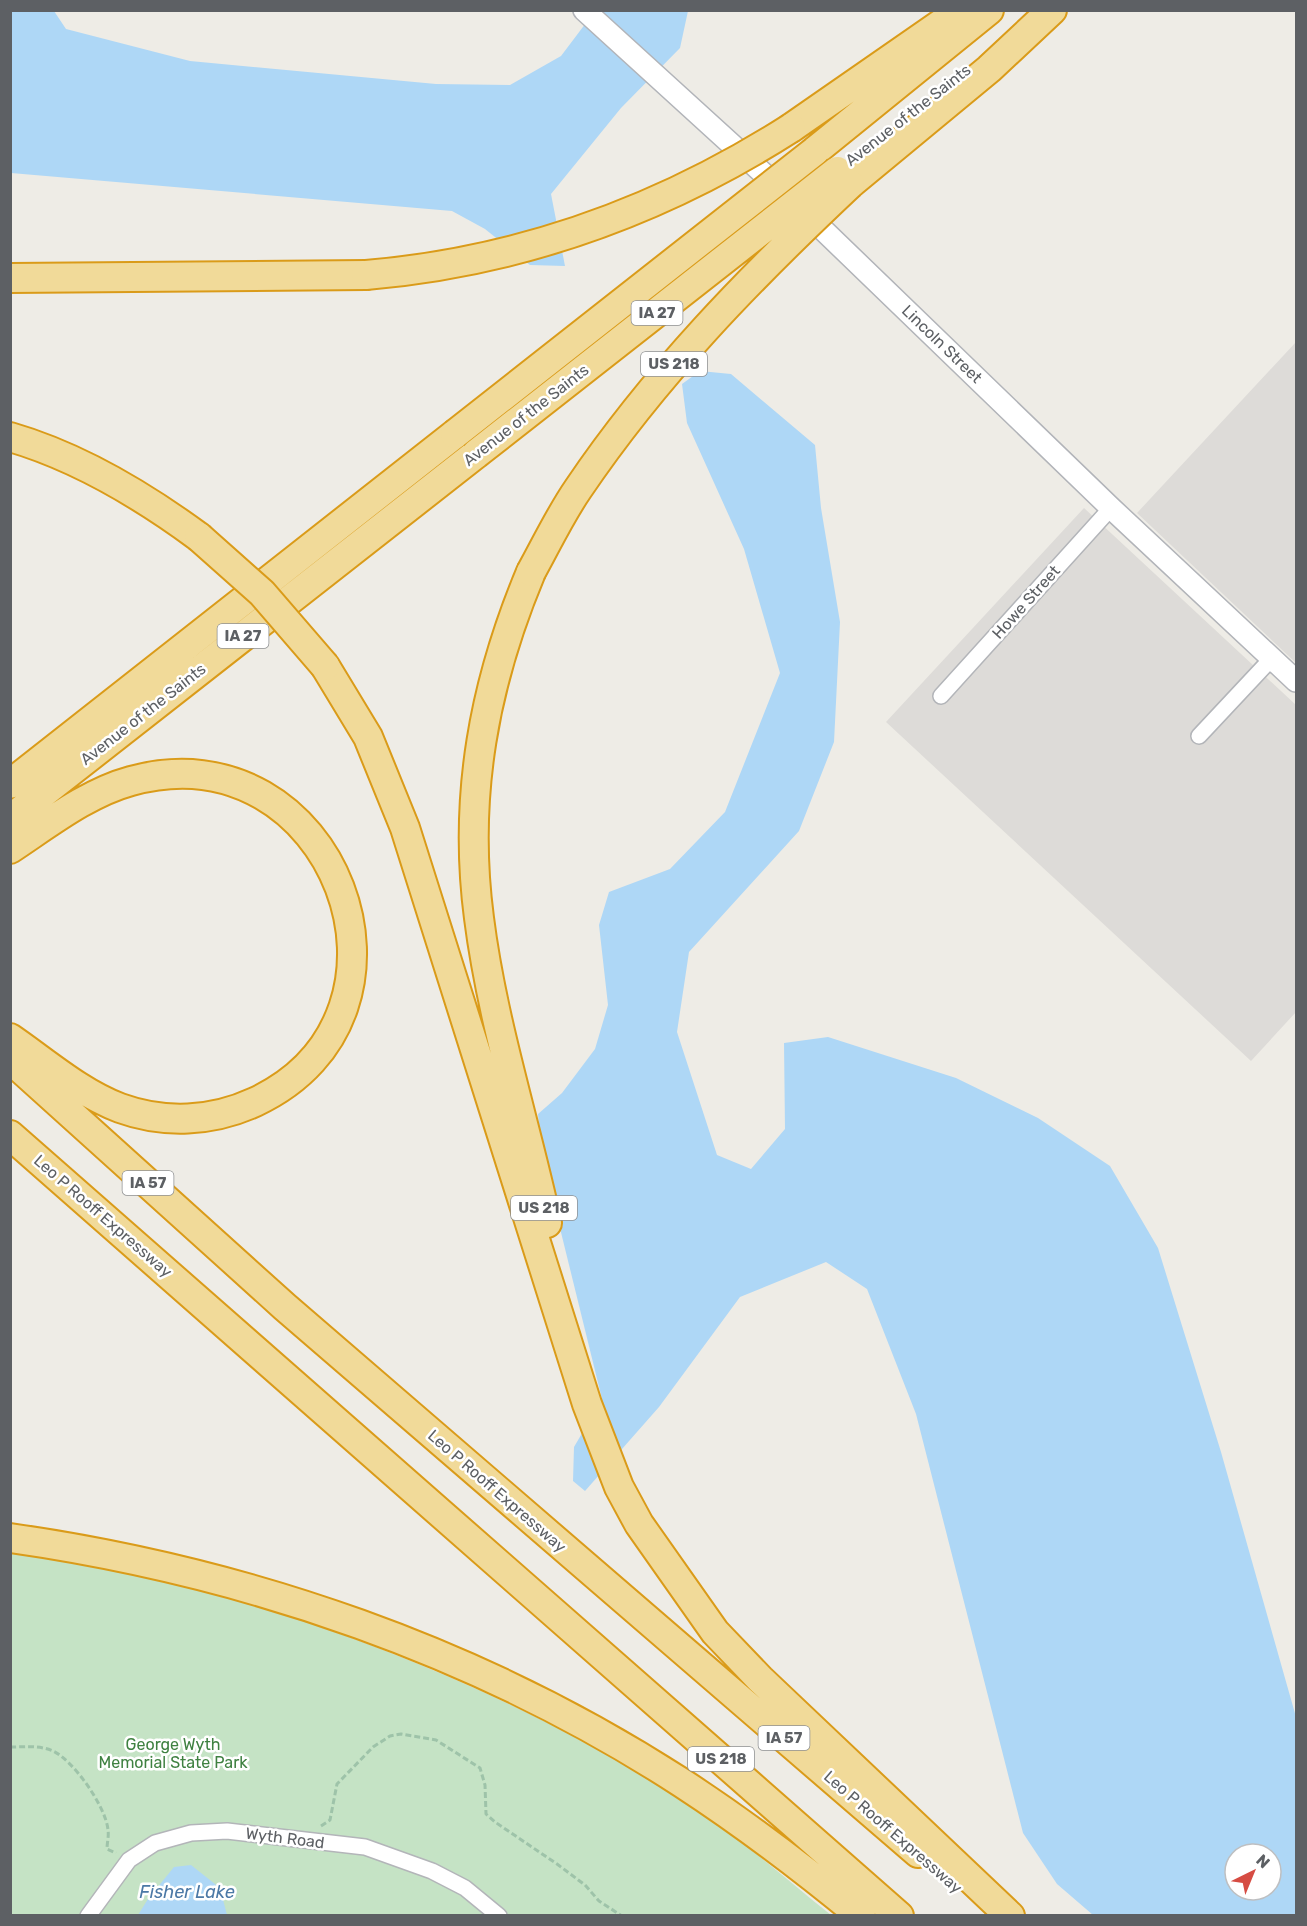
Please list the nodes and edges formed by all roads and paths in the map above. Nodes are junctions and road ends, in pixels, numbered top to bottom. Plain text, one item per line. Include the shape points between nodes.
1 (584, 10) edge
2 (961, 10) edge
3 (989, 10) edge
4 (1041, 10) edge
5 (1052, 10) edge
6 (844, 178) junction
7 (10, 278) edge
8 (10, 437) edge
9 (1111, 508) junction
10 (1272, 658) junction
11 (1296, 681) edge
12 (941, 696) dead end
13 (1199, 736) dead end
14 (10, 784) edge
15 (10, 819) edge
16 (10, 849) edge
17 (10, 1038) edge
18 (10, 1059) edge
19 (10, 1135) edge
20 (586, 1404) junction
21 (10, 1538) edge
22 (10, 1747) edge
23 (315, 1827) dead end
24 (122, 1853) dead end
25 (88, 1916) edge
26 (499, 1916) edge
27 (622, 1916) edge
28 (861, 1916) edge
29 (898, 1916) edge
30 (990, 1916) edge
31 (1010, 1916) edge

1 - 9 main road, Lincoln Street via 787,195
2 - 7 highway, bridge via 791,128 716,173 612,220 501,255 366,275
3 - 14 highway, Avenue of the Saints, bridge
4 - 6 highway, Avenue of the Saints / IA 27
5 - 6 highway, US 218 via 989,69
6 - 15 highway, Avenue of the Saints / IA 27, bridge via 476,454
6 - 20 highway, US 218, bridge via 663,377 577,490 531,572 492,680 477,766 474,866 485,957
8 - 20 highway, bridge via 118,484 199,537 262,593 325,666 363,729 383,770 426,890
9 - 10 main road, Lincoln Street
9 - 12 street, Howe Street
10 - 11 main road, Lincoln Street
10 - 13 street
16 - 17 highway via 84,801 115,786 177,774 215,778 272,801 316,842 337,876 352,933 343,1008 323,1045 280,1088 243,1108 182,1119 118,1107 95,1096
18 - 30 highway, Leo P Rooff Expressway / IA 57 via 285,1307
19 - 29 highway, Leo P Rooff Expressway / US 218
20 - 31 highway, US 218 via 639,1524 723,1640
21 - 28 highway via 241,1585 360,1624 478,1672 680,1782 795,1862
22 - 24 path via 41,1747 60,1755 99,1803 108,1829 106,1849
23 - 27 path via 330,1820 337,1784 373,1746 401,1734 436,1740 480,1768 486,1814
25 - 26 street, Wyth Road via 129,1860 155,1843 191,1833 227,1831 374,1850 465,1888

